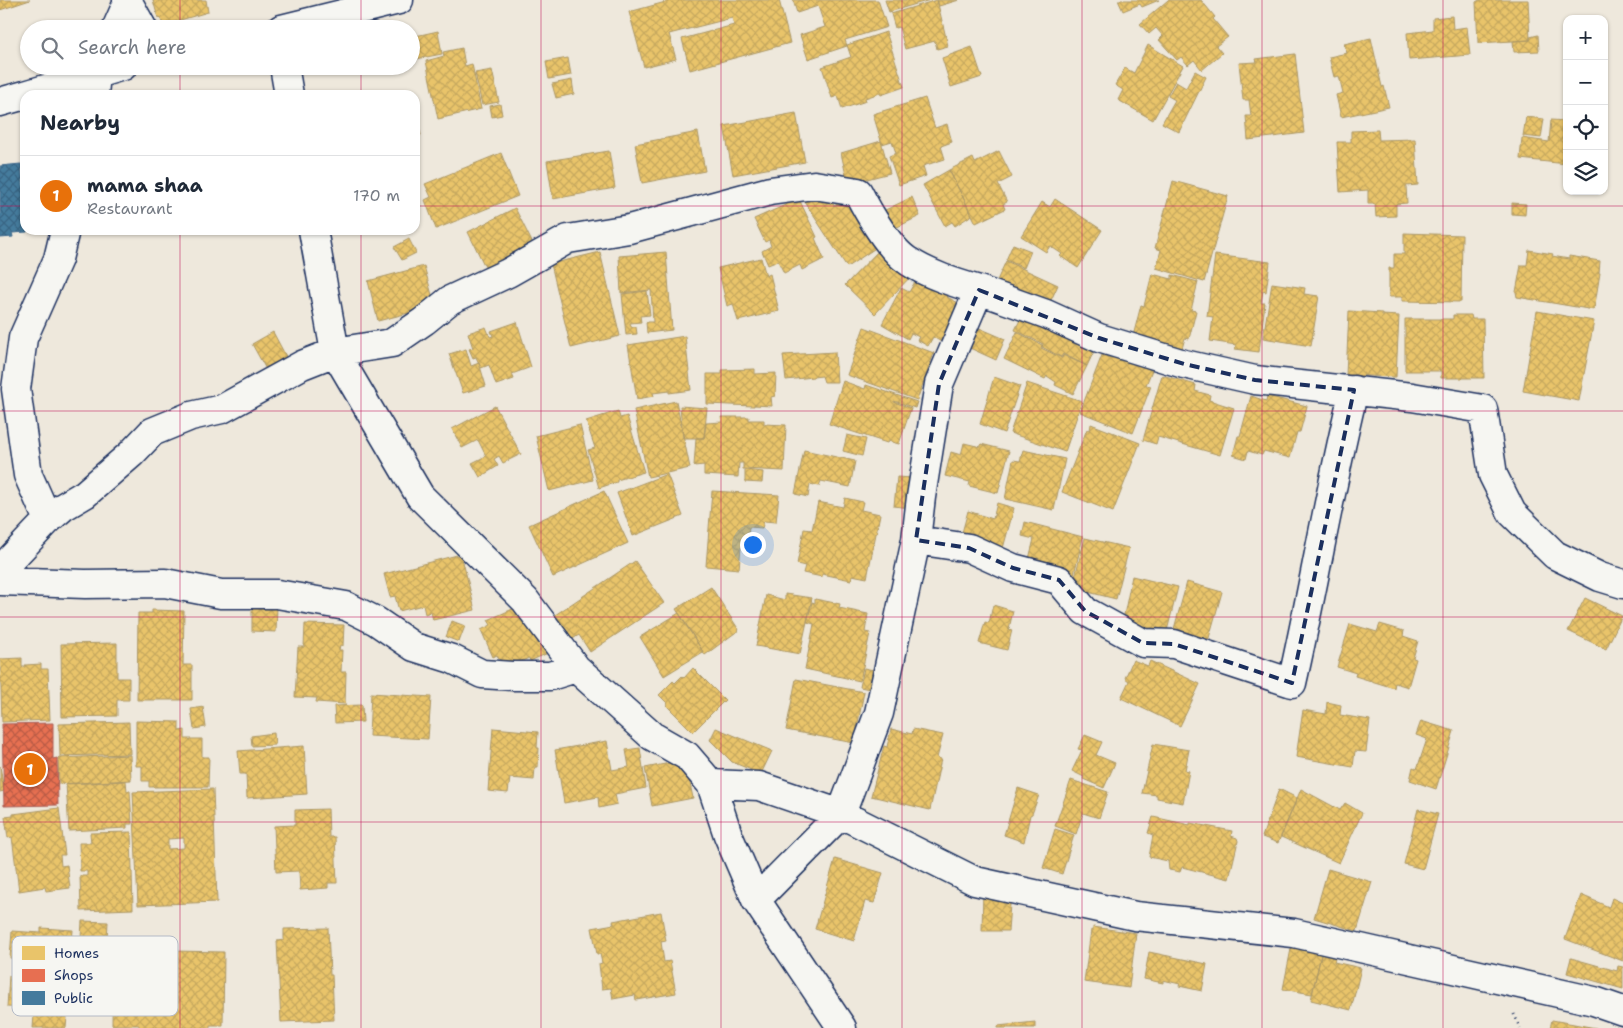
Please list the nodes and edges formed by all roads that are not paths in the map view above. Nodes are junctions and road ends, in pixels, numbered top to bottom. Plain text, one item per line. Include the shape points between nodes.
1 (399, 0) edge
2 (128, 1) edge
3 (120, 20) edge
4 (138, 20) edge
5 (318, 20) edge
6 (286, 75) edge
7 (96, 78) edge
8 (46, 90) edge
9 (289, 90) edge
10 (20, 96) edge
11 (0, 102) edge
12 (64, 235) edge
13 (314, 235) edge
14 (979, 290) junction
15 (335, 352) junction
16 (1354, 390) junction
17 (48, 520) junction
18 (916, 540) junction
19 (0, 567) edge
20 (0, 582) edge
21 (1623, 584) edge
22 (576, 668) junction
23 (711, 784) junction
24 (841, 814) junction
25 (756, 900) junction
26 (1623, 1011) edge
27 (842, 1028) edge

1 - 5 street
2 - 3 street
2 - 4 street
6 - 9 street
7 - 8 street
10 - 11 street
12 - 17 street via 58,259 23,338 16,389 28,475
13 - 15 street
14 - 15 street via 952,282 906,260 871,216 858,192 814,185 770,191 629,230 568,239 508,273 450,300 392,343
14 - 16 street via 1046,314 1099,338 1184,364 1255,380
14 - 18 street via 939,384
15 - 17 street via 302,365 222,409 191,416 152,432 85,494
15 - 22 street via 420,496 525,600
16 - 18 street via 1292,683 1174,644 1143,643 1085,611 1059,580 1013,568 969,548
16 - 21 street via 1483,409 1493,475 1512,513 1555,555 1600,577
17 - 19 street
18 - 24 street via 879,713
20 - 22 street via 165,583 221,594 277,594 346,606 376,620 414,647 452,658 482,674 550,676
22 - 23 street via 652,736 687,756
23 - 24 street via 759,786
23 - 25 street via 728,835
24 - 25 street
24 - 26 street via 975,881 1135,916 1294,933 1594,1001
25 - 27 street

